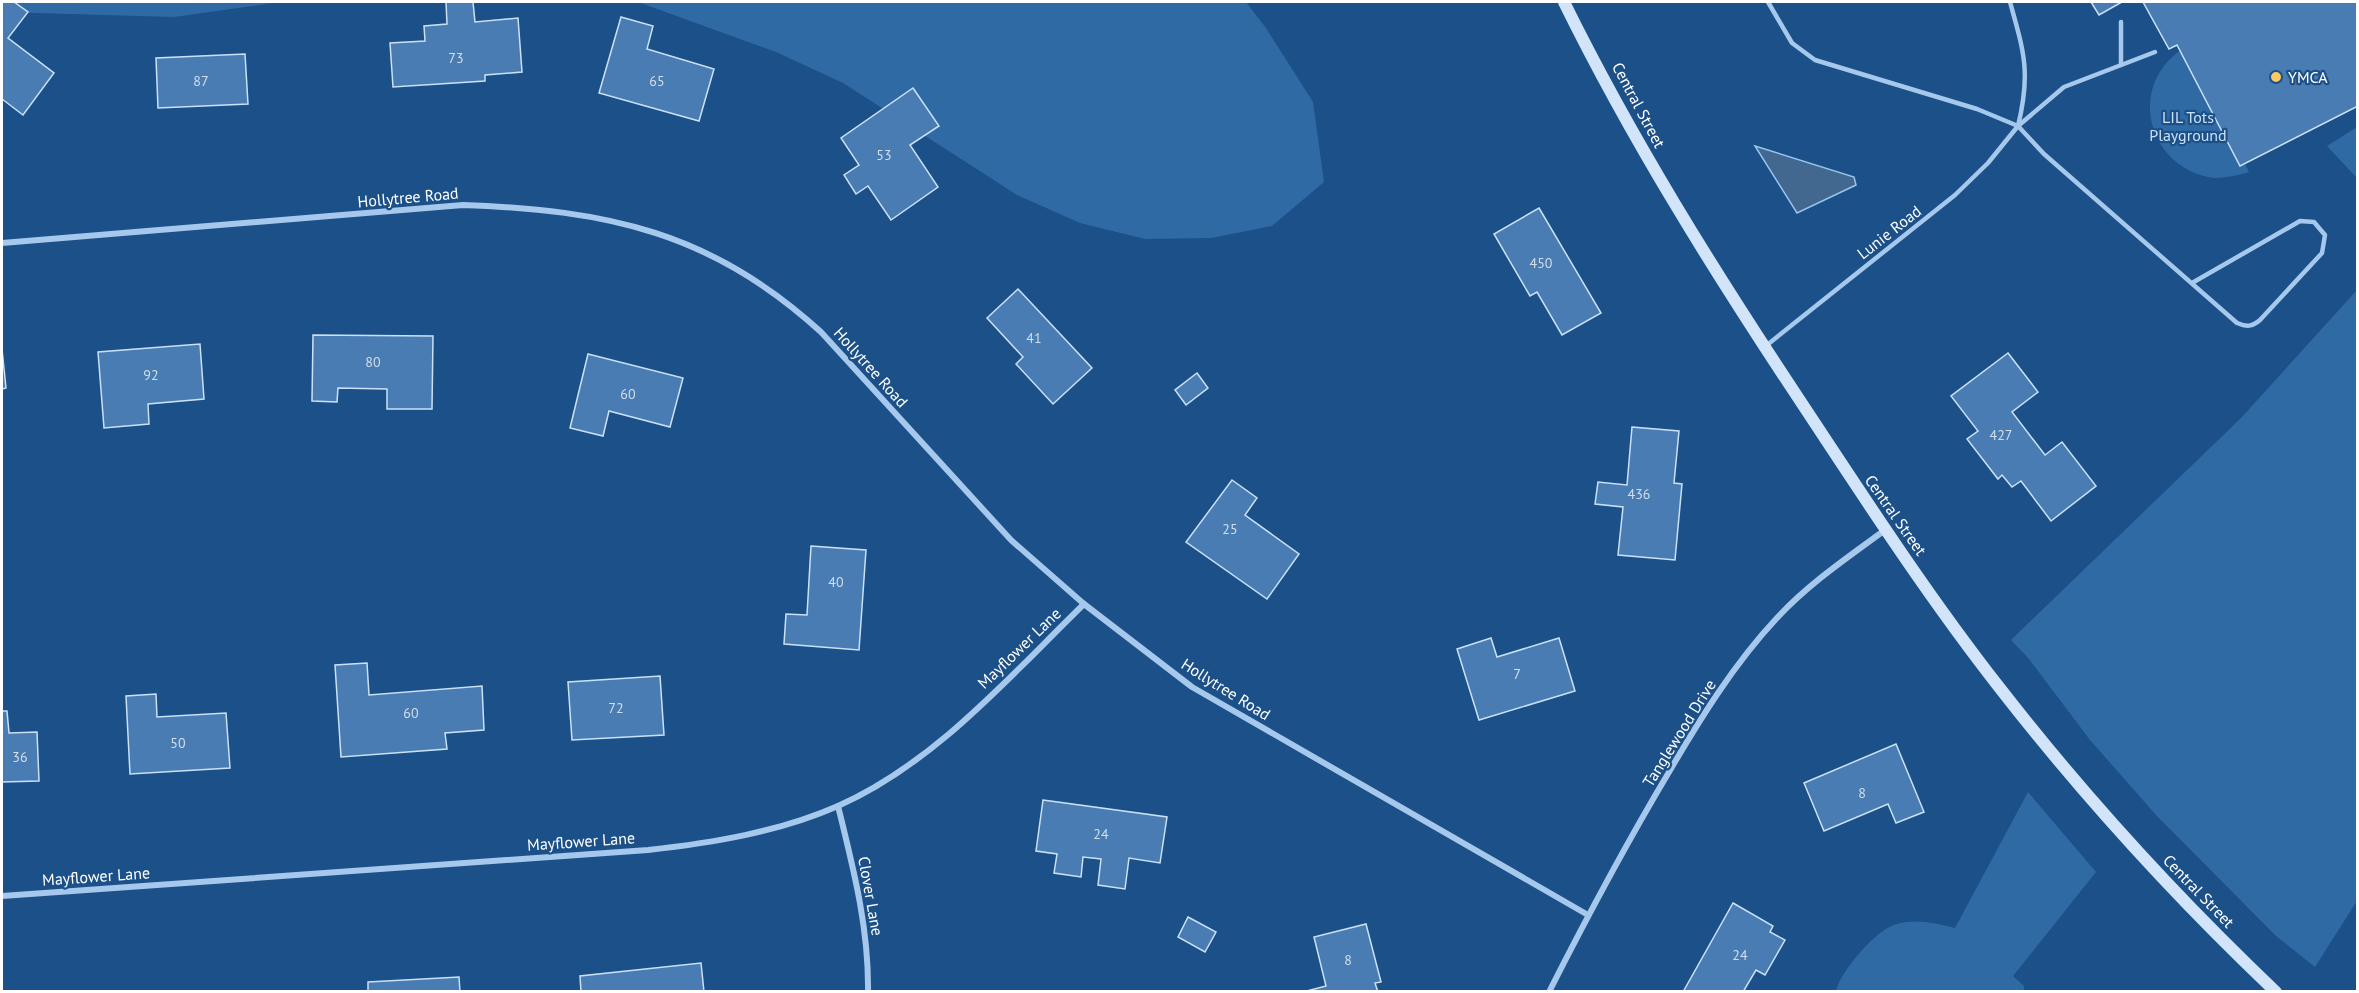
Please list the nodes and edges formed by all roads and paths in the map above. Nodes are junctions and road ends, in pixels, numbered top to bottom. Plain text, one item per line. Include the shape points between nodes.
1 (1564, 2) edge
2 (1768, 2) edge
3 (2010, 2) edge
4 (2121, 22) dead end
5 (2155, 52) dead end
6 (2121, 65) junction
7 (2018, 126) junction
8 (2, 243) edge
9 (2192, 283) junction
10 (1764, 347) junction
11 (1885, 530) junction
12 (1084, 604) junction
13 (838, 806) junction
14 (2, 896) edge
15 (1588, 915) junction
16 (868, 992) edge
17 (1549, 992) edge
18 (2276, 992) edge

1 - 10 main road, Central Street via 1664,186
2 - 7 lane via 1792,43 1815,60 1977,109
3 - 7 lane via 2026,68 2026,93
4 - 6 lane
5 - 6 lane
6 - 7 lane via 2064,87
7 - 9 lane via 2044,154
7 - 10 lane, Lunie Road via 1955,195
8 - 12 street, Hollytree Road via 463,206 569,213 669,236 731,264 788,301 1011,540
9 - 9 lane via 2237,323 2254,326 2322,253 2325,235 2313,222 2300,222
10 - 11 main road, Central Street
11 - 15 street, Tanglewood Drive via 1834,567 1776,618 1731,675 1684,746
11 - 18 main road, Central Street via 1999,687 2114,826
12 - 13 street, Mayflower Lane via 944,736 874,788
12 - 15 street, Hollytree Road via 1192,687
13 - 14 street, Mayflower Lane via 714,842 648,850
13 - 16 street, Clover Lane via 866,935
15 - 17 street, Tanglewood Drive

